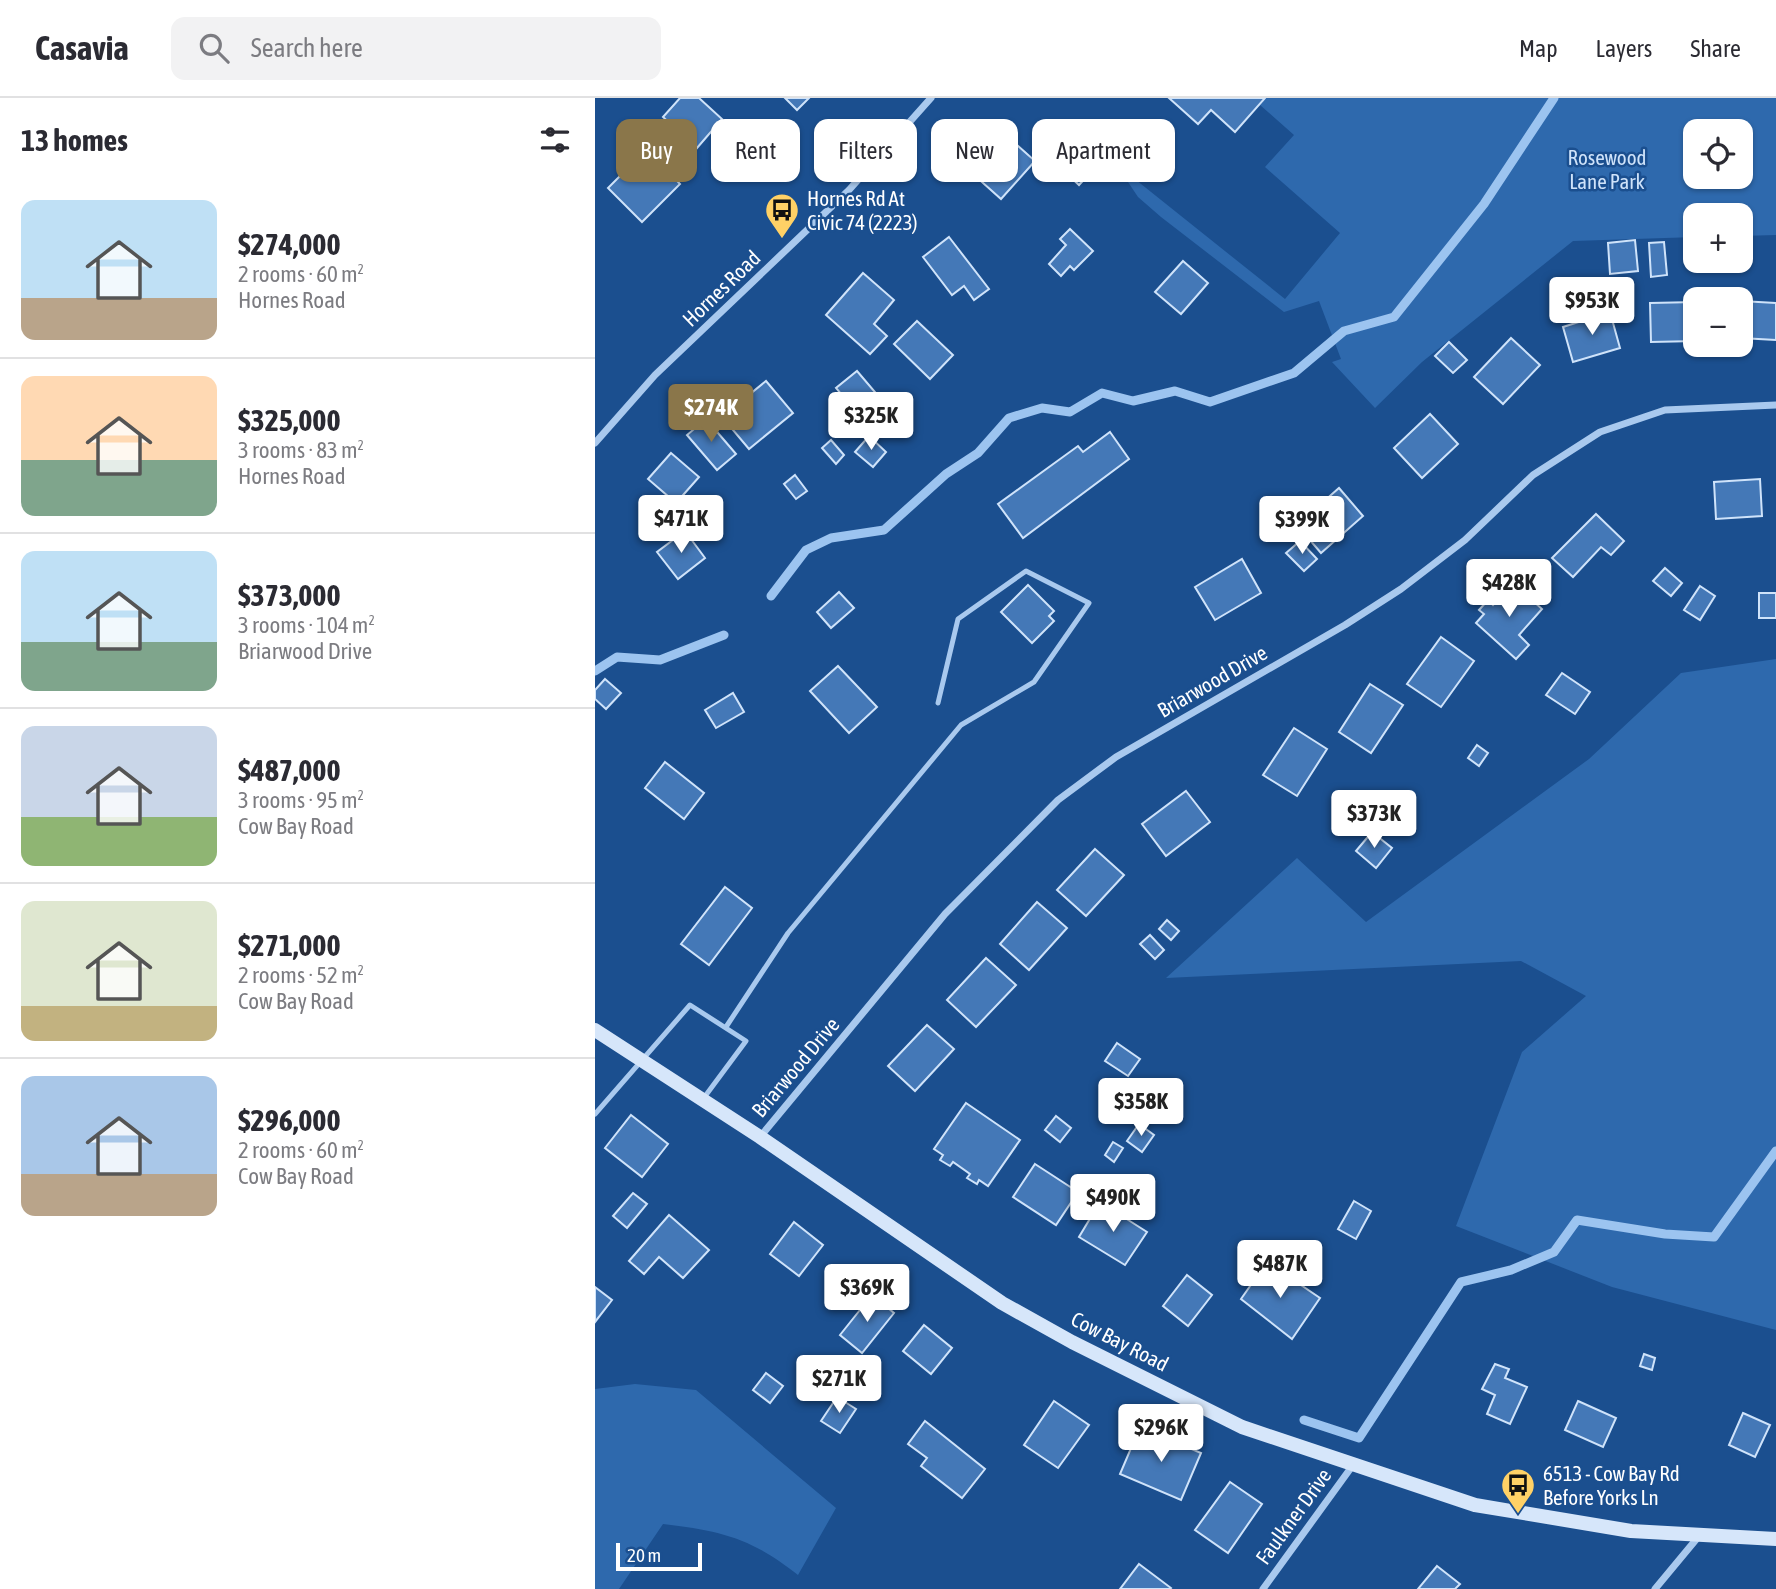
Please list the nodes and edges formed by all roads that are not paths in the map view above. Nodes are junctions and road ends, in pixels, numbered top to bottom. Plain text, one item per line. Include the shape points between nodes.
1 (931, 98) edge
2 (1776, 405) edge
3 (595, 443) edge
4 (938, 704) dead end
5 (726, 1027) junction
6 (595, 1030) edge
7 (641, 1060) junction
8 (702, 1100) junction
9 (595, 1114) edge
10 (760, 1137) junction
11 (1353, 1465) junction
12 (1700, 1535) junction
13 (1776, 1539) edge
14 (1263, 1589) edge
15 (1655, 1589) edge

1 - 3 street, Hornes Road via 849,190 655,375
2 - 10 street, Briarwood Drive via 1665,410 1600,432 1533,475 1465,540 1401,589 1116,757 1059,800 945,914
4 - 5 lane via 958,619 998,589 1026,571 1089,603 1034,682 961,725 788,933
5 - 7 lane via 690,1005
5 - 8 lane via 746,1041
6 - 7 main road, Cow Bay Road
7 - 8 main road, Cow Bay Road
7 - 9 lane
8 - 10 main road, Cow Bay Road
10 - 11 main road, Cow Bay Road via 1002,1303 1072,1342 1243,1427
11 - 12 main road, Cow Bay Road via 1475,1505 1631,1531
11 - 14 street, Faulkner Drive
12 - 13 main road, Cow Bay Road
12 - 15 street

